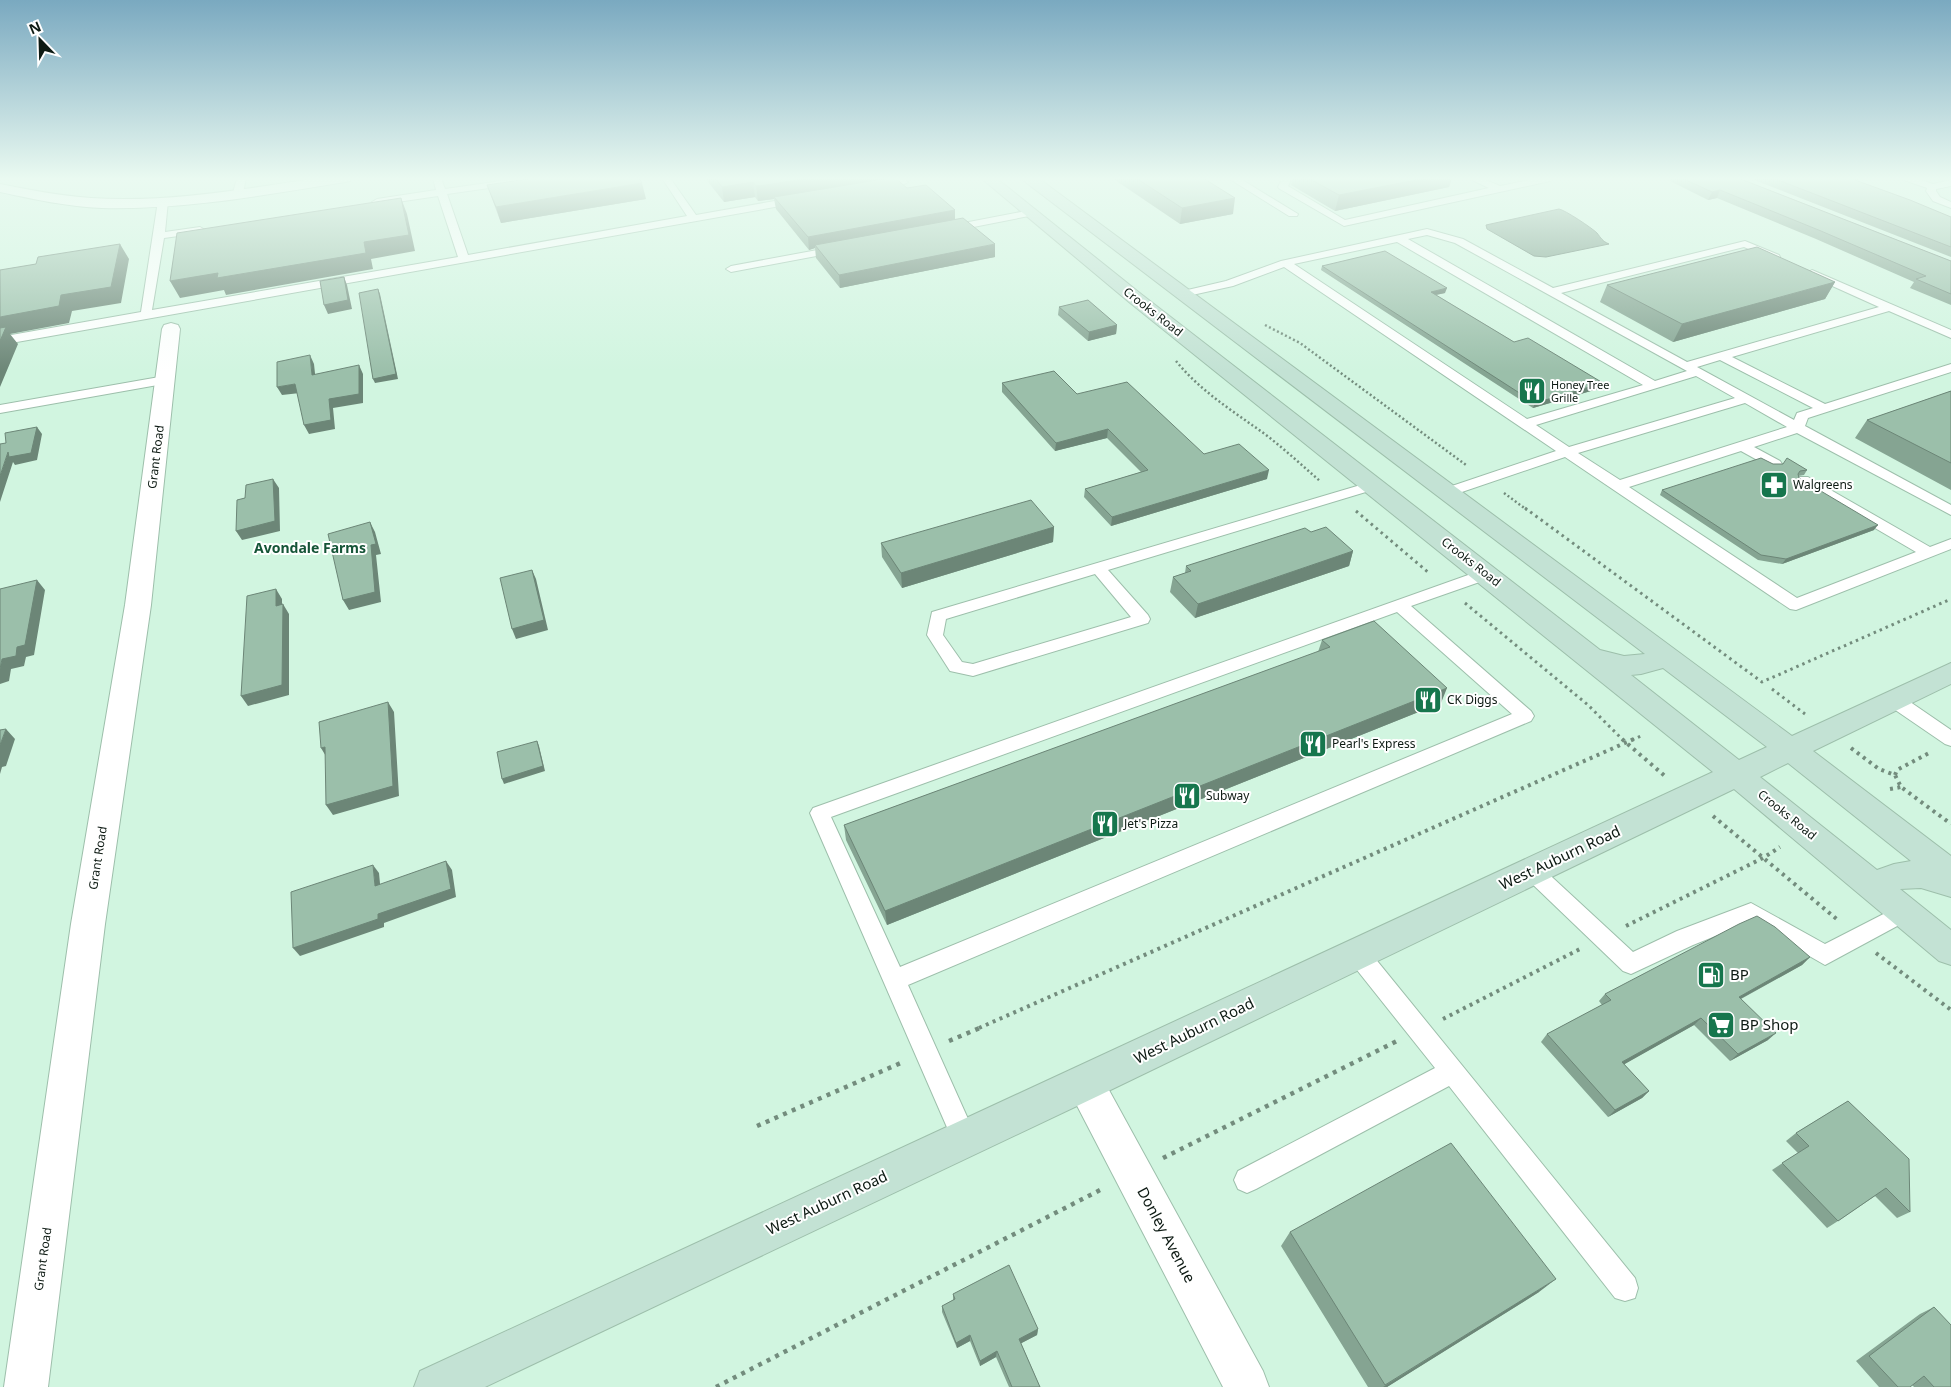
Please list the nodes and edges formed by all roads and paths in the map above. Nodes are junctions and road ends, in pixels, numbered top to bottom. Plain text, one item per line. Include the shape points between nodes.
1 (159, 243) edge
2 (458, 243) edge
3 (558, 243) edge
4 (1069, 243) edge
5 (1115, 243) edge
6 (1377, 243) edge
7 (1406, 243) edge
8 (1464, 243) edge
9 (854, 246) edge
10 (464, 260) junction
11 (1285, 263) junction
12 (731, 269) dead end
13 (1551, 292) junction
14 (1184, 294) junction
15 (1890, 307) junction
16 (158, 322) junction
17 (1264, 325) dead end
18 (1951, 334) edge
19 (0, 341) edge
20 (1722, 356) junction
21 (1172, 357) dead end
22 (1951, 368) edge
23 (1692, 369) junction
24 (1236, 377) junction
25 (165, 380) junction
26 (1302, 383) junction
27 (1654, 386) junction
28 (1746, 400) junction
29 (0, 409) edge
30 (1824, 409) junction
31 (1525, 424) junction
32 (1798, 428) junction
33 (1743, 446) junction
34 (1567, 452) junction
35 (1775, 464) edge
36 (1486, 480) junction
37 (1803, 480) edge
38 (1374, 485) junction
39 (1617, 486) junction
40 (1448, 492) junction
41 (1337, 496) junction
42 (1951, 511) edge
43 (1951, 544) edge
44 (1929, 553) junction
45 (1098, 568) junction
46 (1485, 574) junction
47 (1447, 588) junction
48 (1951, 599) edge
49 (1398, 605) junction
50 (1666, 655) junction
51 (1591, 657) junction
52 (1951, 673) edge
53 (1894, 700) junction
54 (1641, 736) dead end
55 (1951, 740) edge
56 (1626, 742) junction
57 (1792, 750) junction
58 (1936, 750) dead end
59 (1648, 760) dead end
60 (1879, 769) dead end
61 (1737, 774) junction
62 (1894, 775) junction
63 (1901, 787) junction
64 (1890, 789) dead end
65 (1951, 824) edge
66 (1745, 842) dead end
67 (1773, 851) dead end
68 (1763, 858) junction
69 (1533, 872) junction
70 (1951, 874) edge
71 (1951, 883) edge
72 (1874, 887) junction
73 (1905, 912) junction
74 (1858, 938) junction
75 (1951, 950) edge
76 (1357, 953) junction
77 (894, 980) junction
78 (1951, 1010) edge
79 (1396, 1042) dead end
80 (926, 1052) junction
81 (1452, 1072) junction
82 (1085, 1083) junction
83 (757, 1126) dead end
84 (965, 1139) junction
85 (1171, 1154) dead end
86 (1247, 1180) dead end
87 (1087, 1197) dead end
88 (1625, 1288) dead end
89 (26, 1387) edge
90 (436, 1387) edge
91 (716, 1387) edge
92 (1247, 1387) edge

1 - 16 lane
2 - 10 lane
3 - 10 lane
4 - 24 main road, Crooks Road
5 - 14 main road
6 - 11 lane
7 - 27 lane
8 - 13 lane
9 - 12 lane
10 - 16 lane
11 - 14 lane via 1229,284
11 - 31 lane
13 - 15 lane via 1745,244
13 - 23 lane
14 - 26 main road
15 - 18 lane
15 - 20 lane
16 - 19 lane
16 - 25 street, Grant Road
17 - 36 path via 1300,343
20 - 23 lane
20 - 30 lane
21 - 41 path via 1230,411 1253,425
22 - 30 lane
23 - 27 lane
23 - 28 lane
24 - 26 main road via 1244,372 1268,371
24 - 38 main road, Crooks Road
25 - 29 lane
25 - 89 street, Grant Road via 138,605 88,924
26 - 40 main road
27 - 31 lane
28 - 32 lane
28 - 34 lane
30 - 32 lane via 1802,416
31 - 34 lane
32 - 33 lane
32 - 42 lane
33 - 35 lane
33 - 39 lane
34 - 36 lane
34 - 39 lane
36 - 40 lane
36 - 48 path via 1762,682
37 - 44 lane
38 - 41 lane
38 - 46 main road, Crooks Road
39 - 44 lane via 1796,604
40 - 50 main road
41 - 45 lane
41 - 47 path
43 - 44 lane
45 - 45 lane via 1142,618 973,670 956,667 935,635 938,616
46 - 47 lane
46 - 51 main road, Crooks Road
47 - 49 lane
47 - 56 path via 1588,705
49 - 77 lane via 820,813
49 - 77 lane via 1525,716
50 - 51 main road via 1656,662 1636,667 1617,666
50 - 57 main road
51 - 61 main road, Crooks Road
52 - 53 main road, West Auburn Road
53 - 55 lane
53 - 57 main road, West Auburn Road
54 - 56 path
56 - 59 path
56 - 80 path
57 - 61 main road, West Auburn Road
57 - 70 main road
58 - 62 path via 1897,770
60 - 62 path
61 - 69 main road, West Auburn Road
61 - 72 main road, Crooks Road
62 - 63 path
63 - 64 path
63 - 65 path
66 - 68 path
67 - 68 path
68 - 74 path
69 - 74 lane via 1631,964 1685,938 1752,912 1825,955
69 - 76 main road, West Auburn Road
71 - 72 main road via 1919,874 1901,874
72 - 73 main road, Crooks Road
73 - 74 lane
73 - 75 main road, Crooks Road
74 - 78 path
76 - 81 lane
76 - 82 main road, West Auburn Road
77 - 80 lane
79 - 85 path
80 - 83 path
80 - 84 lane
81 - 86 lane
81 - 88 lane
82 - 84 main road, West Auburn Road
82 - 92 street, Donley Avenue
84 - 90 main road, West Auburn Road
87 - 91 path

